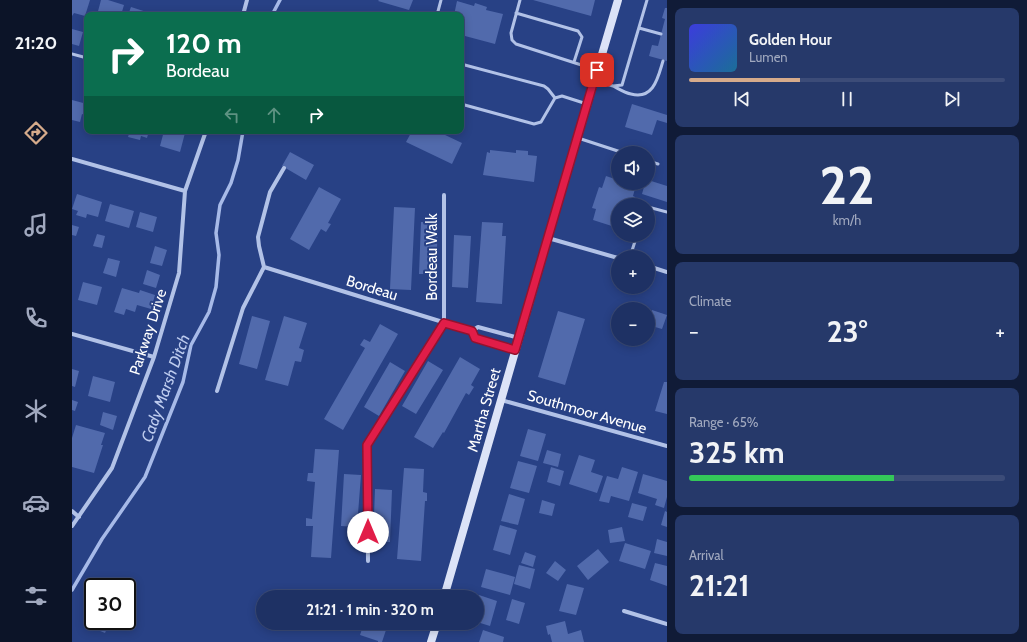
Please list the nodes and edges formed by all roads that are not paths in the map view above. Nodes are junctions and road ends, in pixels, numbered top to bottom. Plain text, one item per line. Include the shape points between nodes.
1 (247, 0) edge
2 (441, 0) edge
3 (520, 0) edge
4 (618, 0) edge
5 (647, 0) edge
6 (243, 12) edge
7 (438, 12) edge
8 (516, 13) junction
9 (639, 28) junction
10 (661, 34) dead end
11 (72, 54) edge
12 (84, 57) edge
13 (663, 60) dead end
14 (574, 62) junction
15 (464, 65) edge
16 (597, 70) junction
17 (594, 81) junction
18 (614, 86) junction
19 (555, 98) junction
20 (587, 104) junction
21 (464, 105) edge
22 (205, 134) edge
23 (577, 137) junction
24 (611, 149) edge
25 (72, 159) edge
26 (655, 163) edge
27 (658, 164) dead end
28 (284, 168) dead end
29 (185, 191) junction
30 (444, 195) dead end
31 (655, 208) edge
32 (667, 212) edge
33 (548, 238) junction
34 (611, 256) edge
35 (264, 267) junction
36 (655, 268) edge
37 (667, 272) edge
38 (444, 323) junction
39 (472, 331) junction
40 (72, 334) edge
41 (519, 338) junction
42 (515, 350) junction
43 (154, 357) junction
44 (217, 391) dead end
45 (502, 400) junction
46 (667, 446) edge
47 (72, 512) edge
48 (79, 517) junction
49 (72, 526) edge
50 (368, 561) dead end
51 (446, 590) edge
52 (624, 611) dead end
53 (667, 624) edge
54 (435, 630) edge
55 (431, 642) edge

1 - 6 street
2 - 7 lane
3 - 8 lane
4 - 16 street, Martha Street
5 - 9 lane
8 - 14 lane via 511,33 516,44
8 - 14 lane via 578,31 582,37
9 - 10 lane
9 - 18 lane via 622,85
11 - 12 lane
13 - 18 lane via 656,82 650,91 642,95 630,94
14 - 16 lane
15 - 19 lane via 544,86
16 - 17 street, Martha Street
17 - 18 lane
17 - 20 street, Martha Street
19 - 20 lane via 562,96
19 - 21 lane via 541,122 534,124
20 - 23 street, Martha Street
22 - 29 street, Parkway Drive
23 - 24 lane
23 - 33 street, Martha Street
25 - 29 street
26 - 27 lane
28 - 35 street via 270,192 258,237
29 - 43 street, Parkway Drive via 179,273
30 - 38 street, Bordeau Walk
31 - 32 lane
33 - 34 street
33 - 41 street, Martha Street
35 - 38 street, Bordeau
35 - 44 street via 243,308
36 - 37 street
38 - 39 street, Bordeau
38 - 50 street, Bordeau Walk via 367,445
39 - 41 street, Bordeau via 478,327
39 - 42 street, Bordeau via 475,338
40 - 43 street
41 - 42 street, Martha Street
42 - 45 street, Martha Street
43 - 48 street, Parkway Drive via 112,468
45 - 46 street, Southmoor Avenue
45 - 51 street, Martha Street
47 - 48 street
48 - 49 street, Parkway Drive
52 - 53 street
54 - 55 street

